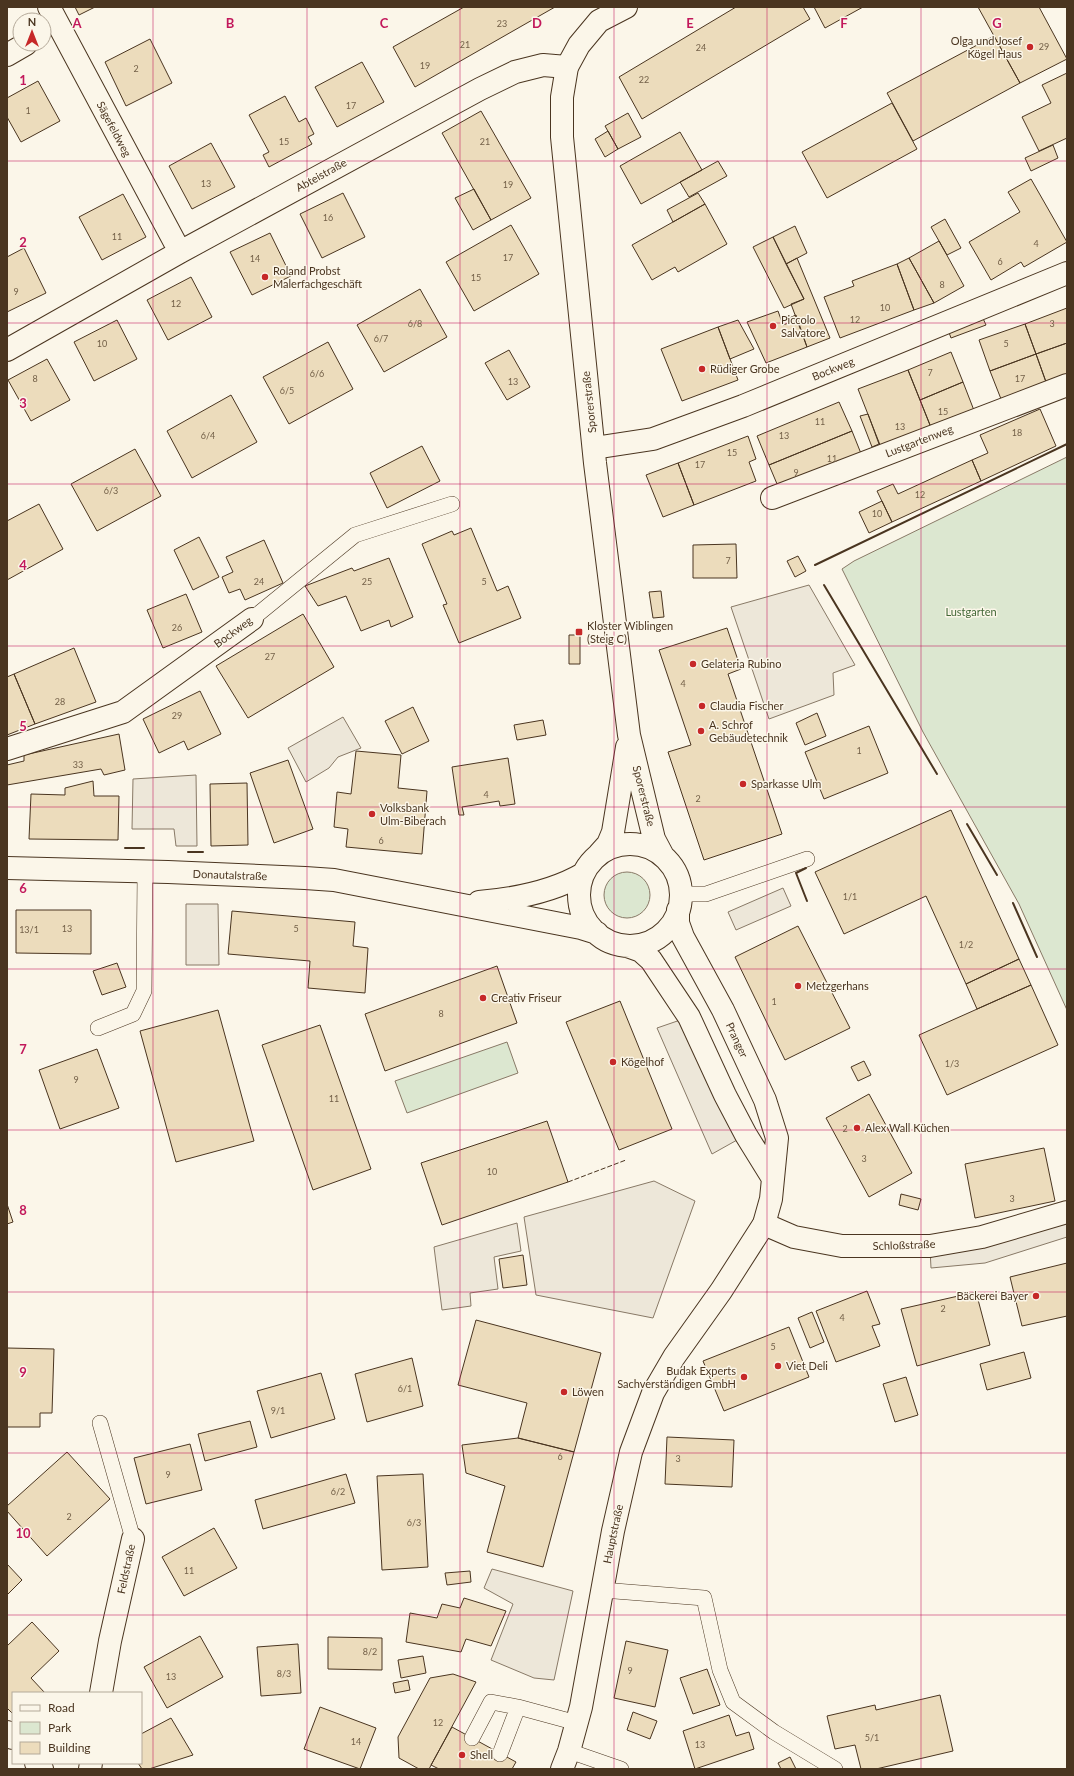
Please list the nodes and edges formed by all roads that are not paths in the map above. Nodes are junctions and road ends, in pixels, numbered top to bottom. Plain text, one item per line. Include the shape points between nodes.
1 (626, 7) edge
2 (52, 26) edge
3 (567, 67) junction
4 (180, 252) junction
5 (1067, 273) edge
6 (7, 350) edge
7 (1067, 385) edge
8 (594, 448) junction
9 (772, 498) dead end
10 (452, 504) dead end
11 (252, 619) joint
12 (629, 736) junction
13 (7, 749) edge
14 (599, 854) junction
15 (662, 856) junction
16 (807, 859) dead end
17 (7, 868) edge
18 (145, 872) junction
19 (583, 874) junction
20 (679, 902) junction
21 (451, 903) junction
22 (597, 934) junction
23 (627, 946) junction
24 (98, 1028) dead end
25 (772, 1177) junction
26 (1067, 1212) edge
27 (764, 1224) junction
28 (692, 1331) joint
29 (100, 1423) dead end
30 (132, 1539) joint
31 (602, 1590) junction
32 (101, 1692) edge
33 (518, 1707) junction
34 (577, 1723) junction
35 (472, 1738) dead end
36 (500, 1754) dead end
37 (566, 1760) edge
38 (621, 1769) edge
39 (835, 1769) edge

1 - 3 main road via 599,21 579,44
2 - 4 main road, Sägefeldweg
3 - 4 main road, Abteistraße via 544,65 515,72
3 - 8 main road, Sporerstraße via 562,97 562,137
4 - 6 main road, Abteistraße
5 - 8 main road, Bockweg via 735,409 653,439
7 - 9 main road, Lustgartenweg
8 - 12 main road, Sporerstraße
10 - 11 lane, Bockweg via 354,535
11 - 13 main road, Bockweg via 123,712
12 - 14 main road, Sporerstraße via 615,824 608,844
12 - 15 main road, Sporerstraße via 654,839
14 - 15 main road via 614,846 631,844 648,847
14 - 19 main road
15 - 20 main road via 674,869 680,885
16 - 20 lane
17 - 18 main road, Donautalstraße
18 - 21 main road, Donautalstraße via 318,879
18 - 24 lane via 144,990 133,1014
19 - 21 main road via 564,884 532,894 485,902
19 - 22 main road via 579,889 580,906 586,921
20 - 23 main road via 670,926 658,937 643,944
20 - 25 main road, Pranger via 678,923 683,937 723,1010 766,1100 777,1138
21 - 22 main road via 581,928
22 - 23 main road via 610,942
23 - 25 main road via 641,951 651,960 689,1017 725,1095
25 - 27 main road, Pranger via 771,1199
26 - 27 main road, Schloßstraße via 982,1237 930,1246 842,1246 794,1238
27 - 28 main road, Pranger
28 - 31 main road, Hauptstraße via 653,1393 631,1452
29 - 30 lane, Feldstraße
30 - 32 main road, Feldstraße
31 - 34 main road, Hauptstraße
31 - 39 lane via 704,1598 720,1670 733,1702 774,1732
33 - 34 lane
33 - 35 lane via 492,1702
33 - 36 lane
34 - 37 main road, Hauptstraße
37 - 38 lane, Hauptstraße

